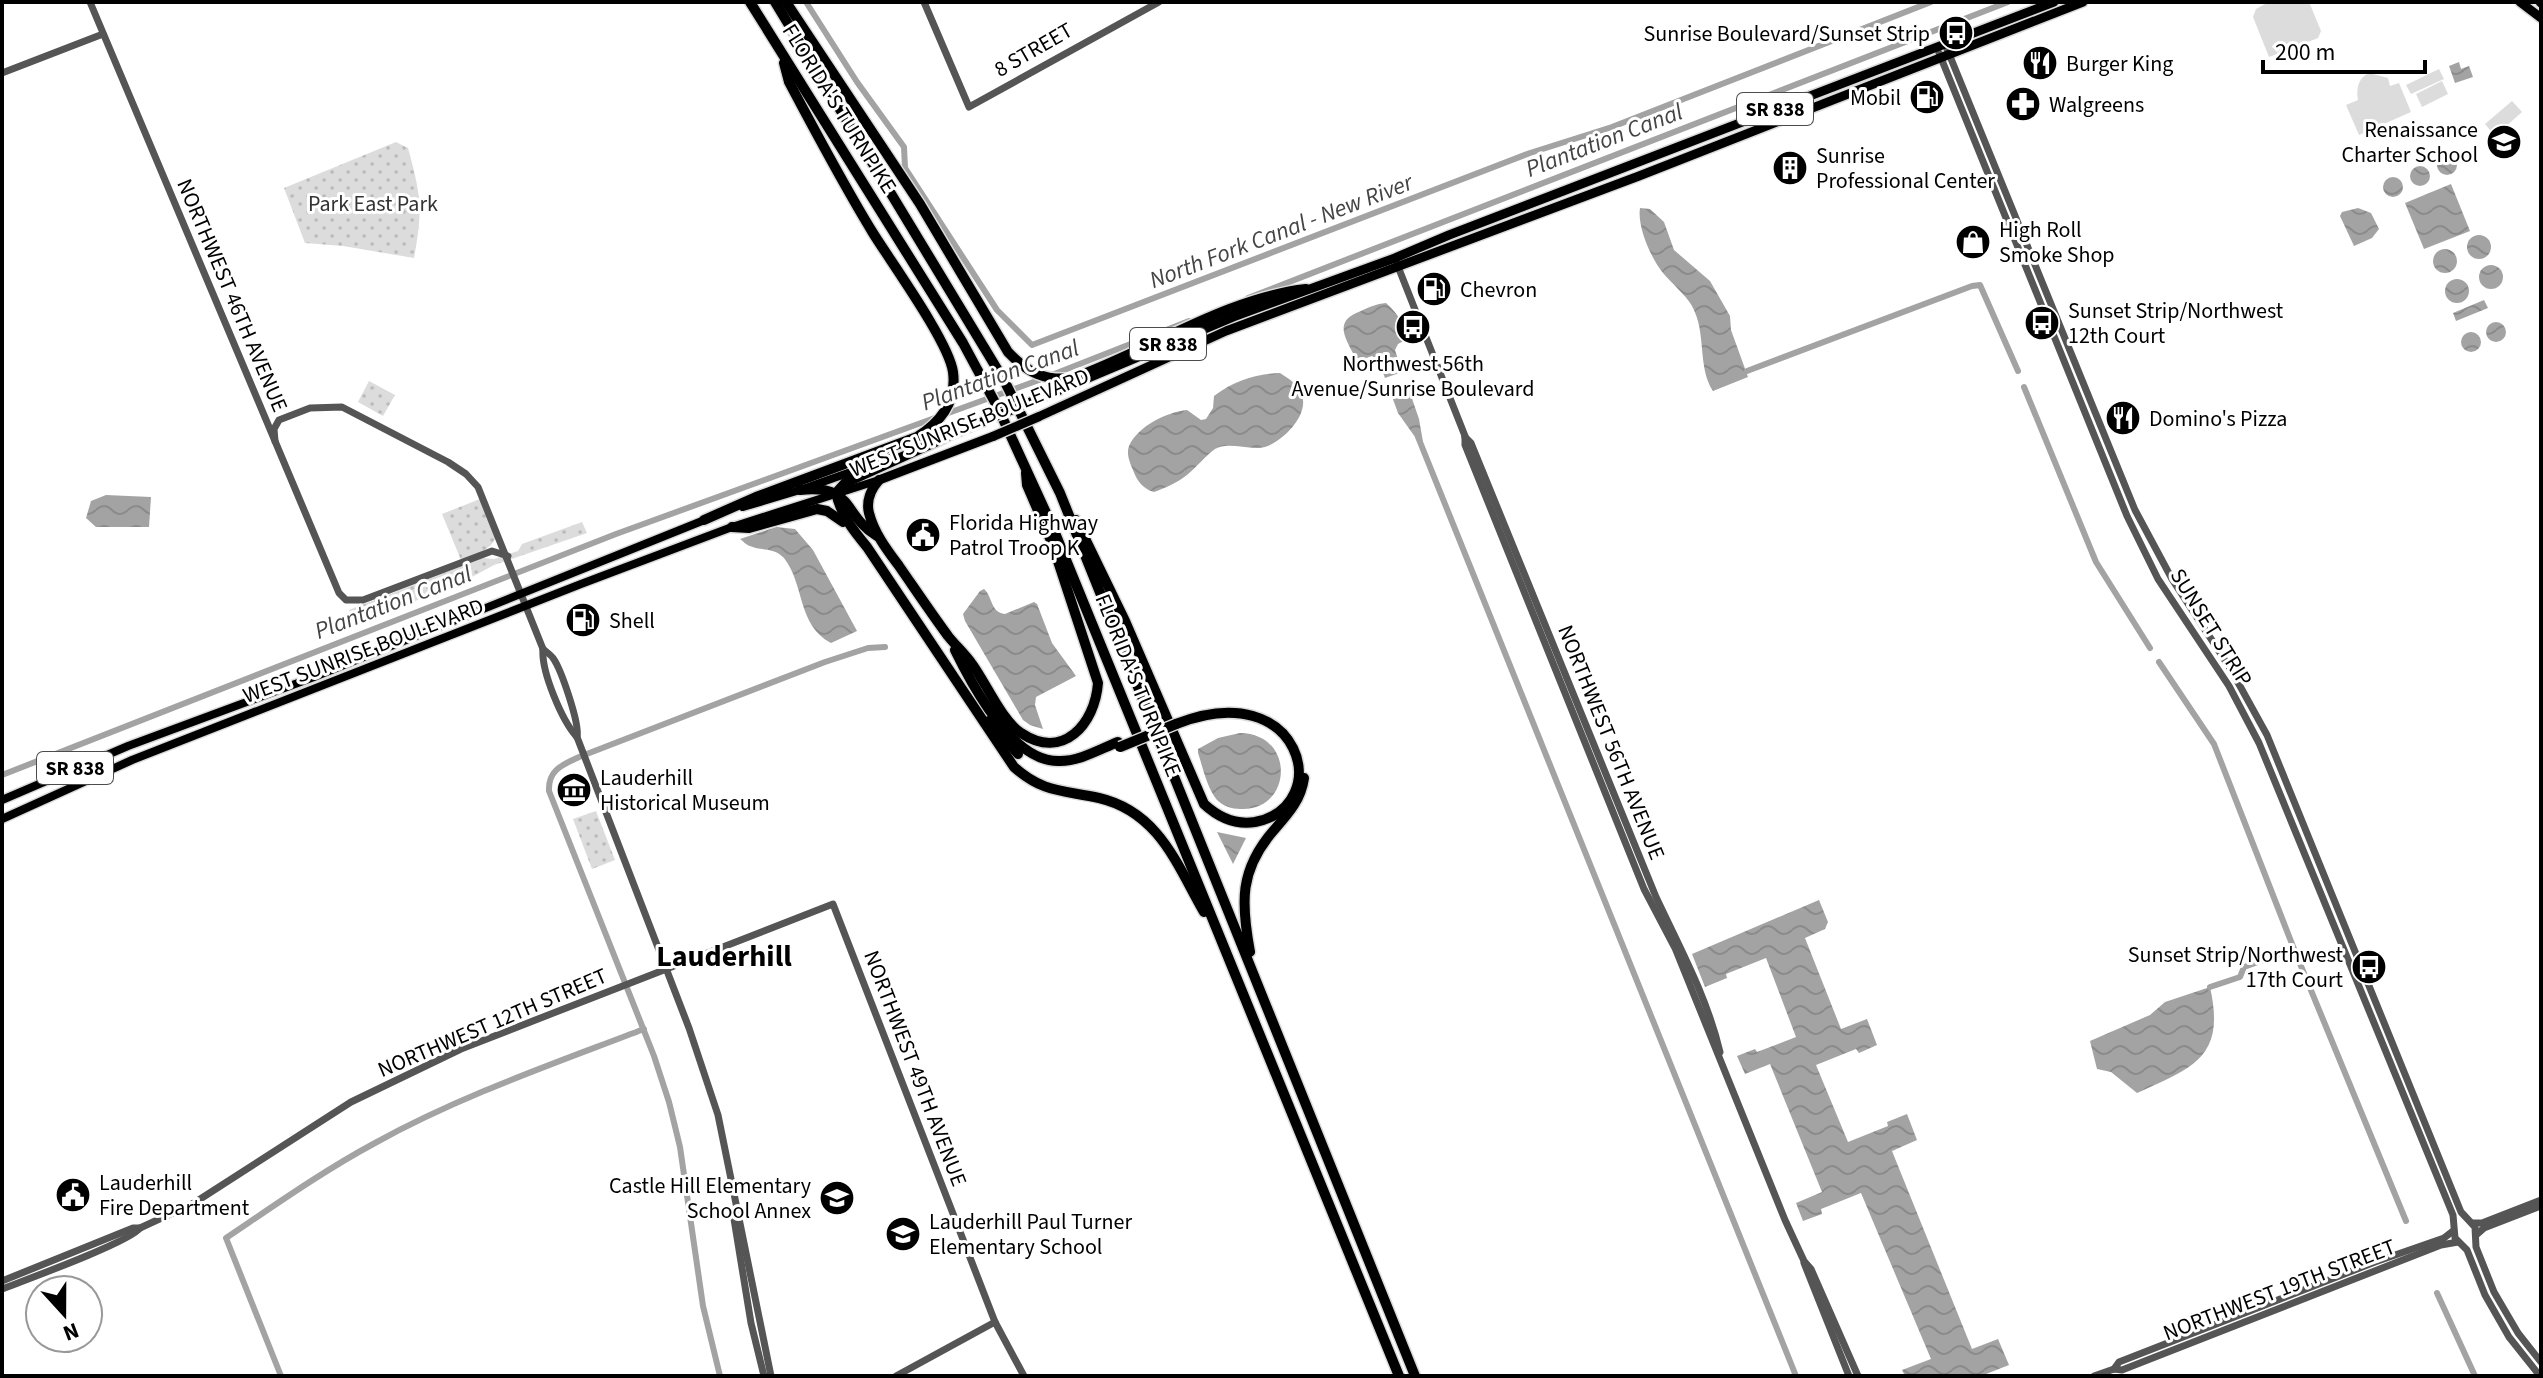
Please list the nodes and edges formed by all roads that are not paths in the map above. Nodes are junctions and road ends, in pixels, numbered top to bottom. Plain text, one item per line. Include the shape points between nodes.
1 (90, 2) edge
2 (750, 2) edge
3 (775, 2) edge
4 (786, 2) edge
5 (924, 2) edge
6 (1159, 2) edge
7 (2054, 2) edge
8 (2083, 2) edge
9 (2520, 2) edge
10 (2540, 16) edge
11 (103, 34) junction
12 (1941, 46) junction
13 (781, 53) junction
14 (1945, 57) junction
15 (2, 73) edge
16 (1796, 100) junction
17 (1689, 142) junction
18 (1695, 153) junction
19 (1639, 176) junction
20 (1577, 185) junction
21 (1544, 211) junction
22 (1397, 263) junction
23 (1306, 289) junction
24 (259, 404) junction
25 (279, 420) junction
26 (944, 438) junction
27 (275, 441) junction
28 (1026, 467) junction
29 (879, 480) junction
30 (800, 490) junction
31 (836, 493) junction
32 (1060, 493) junction
33 (704, 520) junction
34 (732, 527) junction
35 (854, 531) junction
36 (500, 537) junction
37 (879, 537) junction
38 (492, 551) junction
39 (508, 557) junction
40 (521, 592) junction
41 (526, 606) junction
42 (950, 638) junction
43 (2230, 668) junction
44 (329, 671) junction
45 (2221, 674) junction
46 (314, 677) junction
47 (318, 687) junction
48 (307, 691) junction
49 (964, 692) junction
50 (1174, 721) junction
51 (149, 739) junction
52 (1119, 744) junction
53 (132, 760) junction
54 (2, 798) edge
55 (2, 821) edge
56 (833, 904) joint
57 (1225, 950) junction
58 (666, 969) junction
59 (1254, 973) junction
60 (2541, 1200) edge
61 (2541, 1206) edge
62 (2469, 1222) junction
63 (140, 1228) junction
64 (2454, 1229) junction
65 (2476, 1236) junction
66 (2460, 1243) junction
67 (1804, 1261) junction
68 (2, 1281) edge
69 (2, 1289) edge
70 (995, 1322) junction
71 (2541, 1362) edge
72 (2114, 1369) junction
73 (767, 1373) edge
74 (896, 1376) edge
75 (1024, 1376) edge
76 (1399, 1376) edge
77 (1415, 1376) edge
78 (1849, 1376) edge
79 (1858, 1376) edge
80 (2094, 1376) edge
81 (2540, 1376) edge

1 - 11 street, NORTHWEST 46TH AVENUE
2 - 13 highway, FLORIDA'S TURNPIKE
3 - 32 highway, FLORIDA'S TURNPIKE via 1005,382
4 - 23 highway via 1021,366 1048,379 1084,374 1245,305
5 - 6 street, 8 STREET via 969,107
7 - 12 highway, WEST SUNRISE BOULEVARD / SR 838
8 - 14 highway, WEST SUNRISE BOULEVARD / SR 838
9 - 10 highway
11 - 15 street
11 - 24 street, NORTHWEST 46TH AVENUE
12 - 14 street, SUNSET STRIP
12 - 16 highway, WEST SUNRISE BOULEVARD / SR 838
13 - 28 highway, FLORIDA'S TURNPIKE via 922,275
13 - 33 highway via 812,126 941,344 953,371 952,388 945,413 917,437
14 - 18 highway, WEST SUNRISE BOULEVARD / SR 838
14 - 43 street, SUNSET STRIP via 2135,510
14 - 45 street, SUNSET STRIP via 2127,516 2158,579
16 - 17 highway, WEST SUNRISE BOULEVARD / SR 838
16 - 18 highway via 1783,112 1701,144
17 - 19 highway via 1685,152 1647,167
17 - 20 highway, WEST SUNRISE BOULEVARD / SR 838
18 - 19 highway, WEST SUNRISE BOULEVARD / SR 838
19 - 21 highway, WEST SUNRISE BOULEVARD / SR 838
20 - 21 highway
20 - 22 highway, WEST SUNRISE BOULEVARD / SR 838
21 - 22 highway, WEST SUNRISE BOULEVARD / SR 838
22 - 23 highway, WEST SUNRISE BOULEVARD / SR 838
22 - 29 highway, WEST SUNRISE BOULEVARD / SR 838, bridge
22 - 67 street, NORTHWEST 56TH AVENUE via 1656,897 1685,954 1722,1062
23 - 26 highway, WEST SUNRISE BOULEVARD / SR 838, bridge
24 - 25 street via 270,419
24 - 27 street, NORTHWEST 46TH AVENUE
25 - 27 street
25 - 36 street via 324,405 364,416 466,474 480,490
26 - 30 main road, WEST SUNRISE BOULEVARD / SR 838
26 - 31 highway via 845,483
27 - 38 street, NORTHWEST 46TH AVENUE via 346,600 363,600
28 - 42 highway via 1027,485 1097,672 1093,712 1077,733 1063,740 1046,742 1023,735
28 - 57 highway, FLORIDA'S TURNPIKE
29 - 31 main road, WEST SUNRISE BOULEVARD / SR 838
29 - 37 highway via 868,511
30 - 31 highway
30 - 33 main road, WEST SUNRISE BOULEVARD / SR 838
31 - 34 main road, WEST SUNRISE BOULEVARD / SR 838
31 - 35 highway
31 - 37 highway
32 - 50 highway via 1084,533 1204,804 1229,820 1250,822 1278,812 1290,798 1297,782 1297,755 1274,724 1229,712
32 - 59 highway, FLORIDA'S TURNPIKE
33 - 40 main road, WEST SUNRISE BOULEVARD / SR 838
34 - 35 highway via 749,528 817,509 835,515
34 - 41 main road, WEST SUNRISE BOULEVARD / SR 838
35 - 49 highway
36 - 38 street
36 - 39 street
37 - 42 highway
38 - 39 street
39 - 40 street
40 - 41 street
40 - 44 main road, WEST SUNRISE BOULEVARD / SR 838
41 - 47 main road, WEST SUNRISE BOULEVARD / SR 838
41 - 58 street via 571,705 577,737
42 - 52 highway via 978,691 1023,750 1060,761
43 - 45 street
43 - 62 street, SUNSET STRIP via 2280,764
44 - 46 main road, WEST SUNRISE BOULEVARD / SR 838
44 - 47 main road
45 - 64 street, SUNSET STRIP via 2270,768
46 - 48 main road
46 - 51 main road, WEST SUNRISE BOULEVARD / SR 838
47 - 48 main road, WEST SUNRISE BOULEVARD / SR 838
48 - 53 main road, WEST SUNRISE BOULEVARD / SR 838
49 - 52 highway via 1007,745 1028,761 1072,765
49 - 57 highway via 1014,767 1032,782 1116,803 1159,836
50 - 52 highway, bridge
50 - 59 highway via 1214,707 1257,710 1287,728 1302,754 1297,802 1263,843 1246,880 1243,913
51 - 53 main road
51 - 54 main road, WEST SUNRISE BOULEVARD / SR 838
53 - 55 main road, WEST SUNRISE BOULEVARD / SR 838
56 - 58 street, NORTHWEST 12TH STREET
56 - 70 street, NORTHWEST 49TH AVENUE
57 - 76 highway, FLORIDA'S TURNPIKE
58 - 63 street, NORTHWEST 12TH STREET via 405,1075 324,1118 194,1203
58 - 73 street via 718,1115
59 - 77 highway, FLORIDA'S TURNPIKE
60 - 62 street via 2482,1223
61 - 65 street
62 - 64 street via 2461,1221
62 - 65 street
63 - 68 street, NORTHWEST 12TH STREET
63 - 69 street, NORTHWEST 12TH STREET
64 - 66 street
64 - 72 street, NORTHWEST 19TH STREET via 2119,1362
65 - 66 street
65 - 71 street via 2477,1251 2504,1310
66 - 72 street, NORTHWEST 19TH STREET via 2444,1244
66 - 81 street via 2492,1310
67 - 78 street, NORTHWEST 56TH AVENUE
67 - 79 street, NORTHWEST 56TH AVENUE
70 - 74 street
70 - 75 street, NORTHWEST 49TH AVENUE
72 - 80 street, NORTHWEST 19TH STREET

